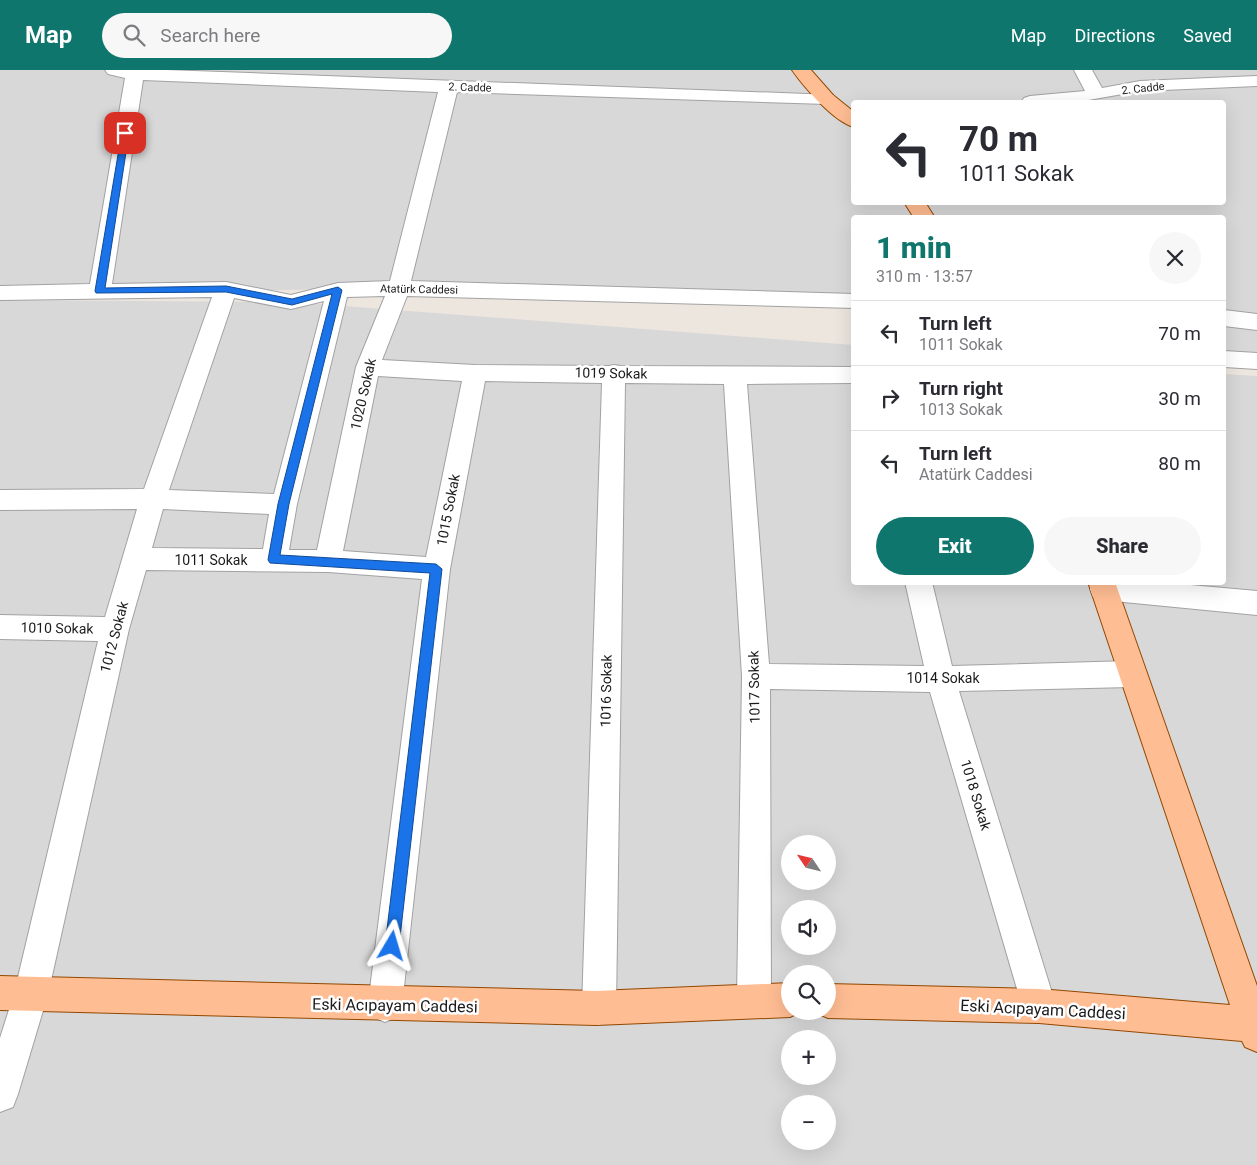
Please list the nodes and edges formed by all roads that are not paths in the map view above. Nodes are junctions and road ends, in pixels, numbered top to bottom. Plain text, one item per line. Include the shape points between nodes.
1 (114, 70) edge
2 (801, 70) edge
3 (1083, 70) edge
4 (1128, 70) edge
5 (136, 72) edge
6 (438, 81) edge
7 (1257, 81) edge
8 (1140, 86) junction
9 (1096, 95) junction
10 (827, 99) junction
11 (1049, 100) edge
12 (851, 119) edge
13 (400, 288) junction
14 (226, 289) junction
15 (338, 290) junction
16 (100, 291) junction
17 (0, 293) edge
18 (850, 302) edge
19 (1226, 318) edge
20 (1257, 322) edge
21 (1226, 358) edge
22 (1257, 362) edge
23 (368, 367) junction
24 (475, 373) junction
25 (614, 373) junction
26 (851, 374) edge
27 (735, 376) junction
28 (153, 498) junction
29 (0, 500) edge
30 (284, 504) junction
31 (136, 559) junction
32 (274, 560) junction
33 (328, 561) junction
34 (436, 569) junction
35 (919, 585) edge
36 (1102, 586) edge
37 (1257, 603) edge
38 (0, 627) edge
39 (115, 629) junction
40 (1131, 674) junction
41 (756, 676) junction
42 (941, 679) junction
43 (15, 993) edge
44 (754, 999) junction
45 (781, 1000) edge
46 (836, 1001) edge
47 (385, 1005) junction
48 (1039, 1006) junction
49 (599, 1008) junction
50 (1256, 1028) edge
51 (0, 1094) edge

1 - 5 street, 2. Cadde
2 - 10 main road
3 - 9 street
4 - 8 street
5 - 6 street, 2. Cadde
5 - 16 street
6 - 10 street, 2. Cadde
6 - 13 street, 1020 Sokak
7 - 8 street, 2. Cadde
8 - 9 street, 2. Cadde
9 - 11 street, 2. Cadde
10 - 12 main road
13 - 15 street, Atatürk Caddesi
13 - 18 street, Atatürk Caddesi
13 - 23 street, 1020 Sokak
14 - 15 street, Atatürk Caddesi via 292,302
14 - 16 street, Atatürk Caddesi
14 - 28 street, 1012 Sokak
15 - 30 street
16 - 17 street, Atatürk Caddesi
19 - 20 street
21 - 22 street
23 - 24 street, 1019 Sokak
23 - 33 street, 1020 Sokak
24 - 25 street, 1019 Sokak
24 - 34 street, 1015 Sokak
25 - 27 street, 1019 Sokak
25 - 49 street, 1016 Sokak
26 - 27 street, 1019 Sokak
27 - 41 street, 1017 Sokak
28 - 29 street
28 - 30 street
28 - 31 street, 1012 Sokak
30 - 32 street
31 - 32 street, 1011 Sokak
31 - 39 street, 1012 Sokak
32 - 33 street, 1011 Sokak
33 - 34 street, 1011 Sokak
34 - 47 street, 1015 Sokak
35 - 42 street, 1018 Sokak
36 - 37 street
36 - 40 main road
38 - 39 street, 1010 Sokak
39 - 43 street, 1012 Sokak
40 - 42 street, 1014 Sokak
40 - 50 main road
41 - 42 street, 1014 Sokak
41 - 44 street, 1017 Sokak
42 - 48 street, 1018 Sokak
43 - 47 main road, Eski Acıpayam Caddesi
43 - 51 street, 1012 Sokak
44 - 45 main road, Eski Acıpayam Caddesi
44 - 49 main road, Eski Acıpayam Caddesi
46 - 48 main road, Eski Acıpayam Caddesi
47 - 49 main road, Eski Acıpayam Caddesi
48 - 50 main road, Eski Acıpayam Caddesi

